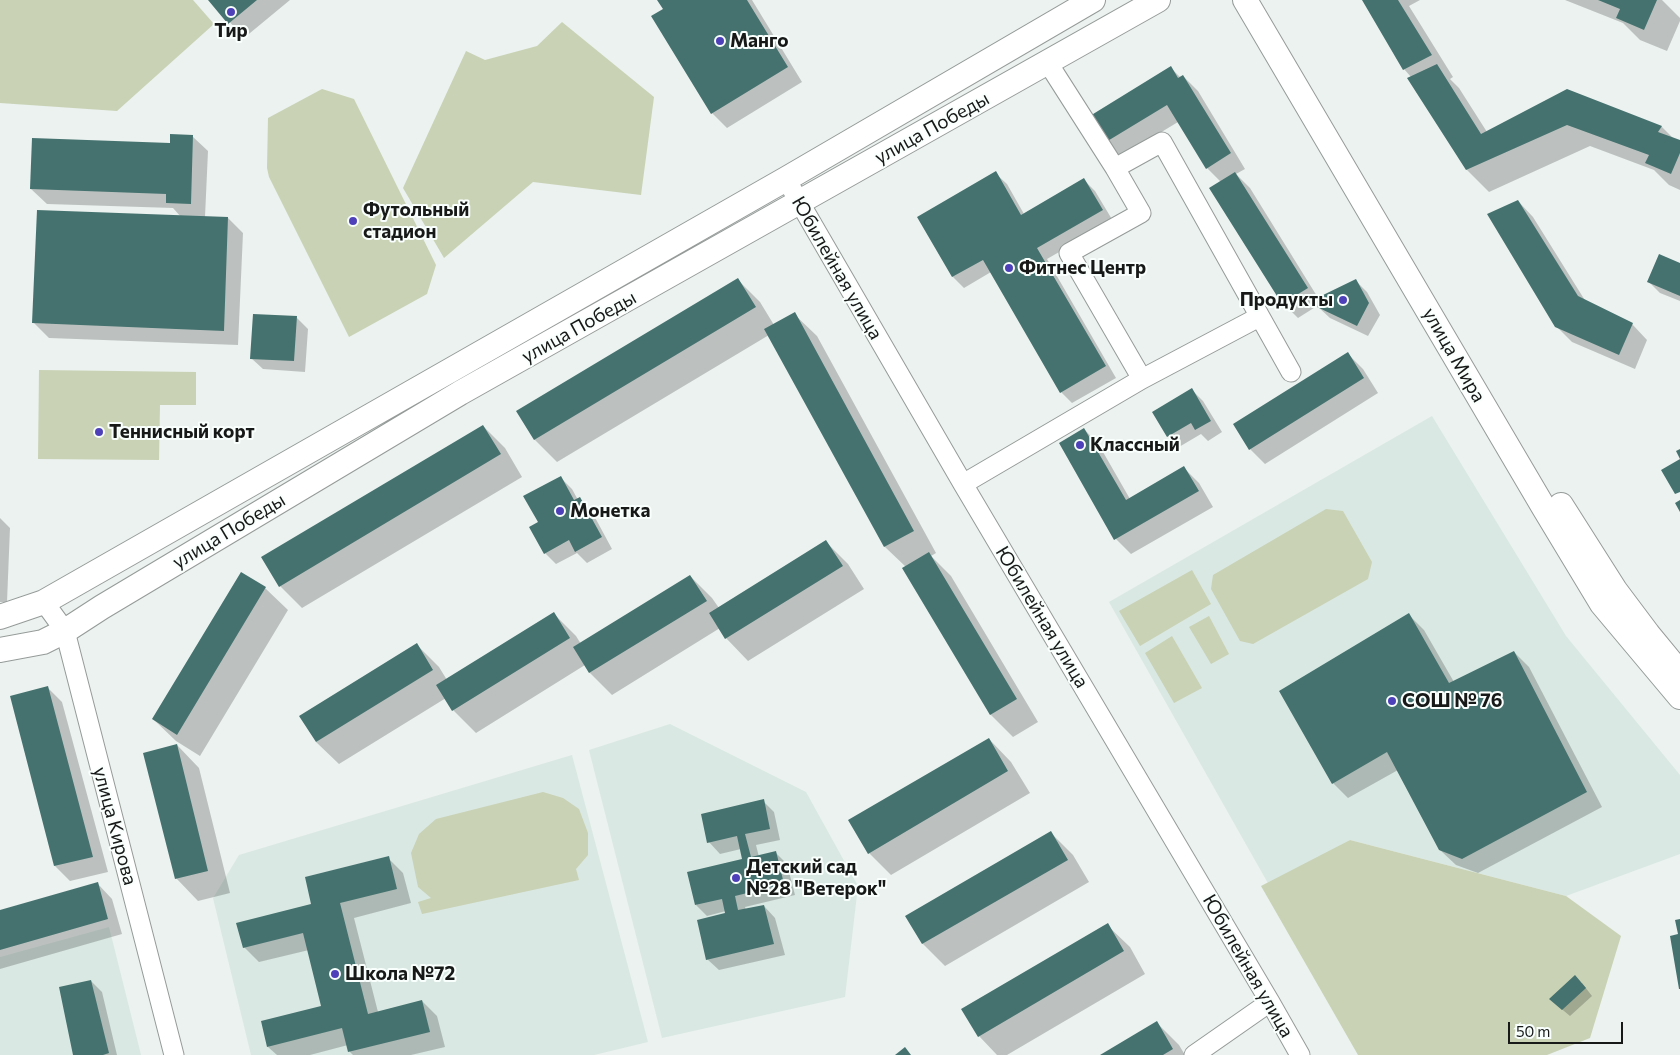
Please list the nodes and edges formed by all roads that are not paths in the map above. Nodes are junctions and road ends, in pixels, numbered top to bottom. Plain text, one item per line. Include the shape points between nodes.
1 (1094, 0) edge
2 (1158, 0) edge
3 (1245, 0) edge
4 (1264, 0) edge
5 (1048, 63) junction
6 (1115, 168) junction
7 (786, 179) junction
8 (799, 203) junction
9 (1259, 317) junction
10 (1292, 372) dead end
11 (1142, 379) junction
12 (963, 484) junction
13 (44, 602) junction
14 (0, 617) edge
15 (65, 631) junction
16 (0, 650) edge
17 (1680, 673) edge
18 (1680, 698) edge
19 (1270, 1002) junction
20 (174, 1055) edge
21 (1194, 1055) edge
22 (1300, 1055) edge

1 - 7 street, улица Победы
2 - 5 street, улица Победы
3 - 18 street, улица Мира via 1602,604
4 - 17 street, улица Мира via 1567,516 1615,590
5 - 6 street
5 - 8 street, улица Победы
6 - 9 street via 1162,142
6 - 11 street via 1141,213 1069,253
7 - 8 street, Юбилейная улица
7 - 13 street, улица Победы
8 - 12 street, Юбилейная улица
8 - 15 street, улица Победы via 460,393
9 - 10 street
9 - 11 street
11 - 12 street
12 - 19 street, Юбилейная улица
13 - 14 street, улица Победы
13 - 15 street, улица Кирова
15 - 16 street, улица Победы via 43,642
15 - 20 street, улица Кирова
19 - 21 street
19 - 22 street, Юбилейная улица

